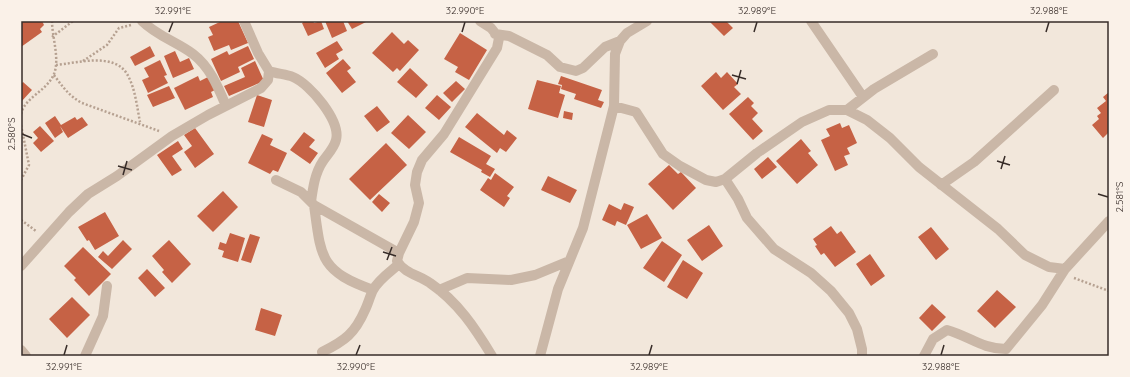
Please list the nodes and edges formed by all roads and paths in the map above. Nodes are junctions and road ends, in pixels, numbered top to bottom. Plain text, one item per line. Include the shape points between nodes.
1 (52, 21) edge
2 (74, 21) edge
3 (244, 21) edge
4 (480, 21) edge
5 (647, 21) edge
6 (811, 21) edge
7 (145, 24) edge
8 (495, 34) junction
9 (52, 37) junction
10 (620, 41) junction
11 (933, 54) dead end
12 (82, 62) junction
13 (56, 66) junction
14 (269, 71) junction
15 (54, 75) junction
16 (1054, 90) dead end
17 (863, 97) junction
18 (226, 106) junction
19 (614, 106) junction
20 (848, 110) junction
21 (21, 114) edge
22 (140, 123) junction
23 (21, 125) edge
24 (172, 136) junction
25 (725, 179) junction
26 (21, 180) edge
27 (276, 180) dead end
28 (941, 185) junction
29 (312, 203) junction
30 (21, 220) edge
31 (1109, 221) edge
32 (46, 239) junction
33 (399, 253) junction
34 (569, 261) junction
35 (399, 264) junction
36 (21, 266) edge
37 (1063, 271) junction
38 (107, 286) dead end
39 (373, 290) junction
40 (439, 290) junction
41 (1109, 291) edge
42 (21, 350) edge
43 (322, 352) dead end
44 (26, 356) edge
45 (85, 356) edge
46 (492, 356) edge
47 (540, 356) edge
48 (862, 356) edge
49 (924, 356) edge

1 - 9 path
2 - 9 path
3 - 14 street
4 - 8 street
5 - 10 street via 627,33
6 - 17 street
7 - 12 path via 119,28 107,45
7 - 18 street via 202,62 210,72
8 - 10 street via 509,36 547,55 560,67 576,71 583,68 605,47
8 - 33 street via 499,38 491,61 444,134 422,160 415,185 419,203 414,222
9 - 13 path
10 - 19 street via 615,54
11 - 17 street
12 - 13 path
12 - 22 path via 111,62 121,67 130,81
13 - 15 path
14 - 18 street via 268,80 261,88
14 - 29 street via 294,78 304,84 334,119 336,140 317,175
15 - 21 path via 46,87 26,104
15 - 22 path via 69,94 82,103
16 - 28 street via 974,162
17 - 20 street
18 - 24 street
19 - 25 street via 636,112 664,154 680,166 706,180 716,182
19 - 34 street via 583,228
20 - 25 street via 829,110 802,122
20 - 28 street via 867,120 890,138
22 - 24 path
23 - 26 path via 29,164
24 - 32 street via 118,176 88,194
25 - 48 street via 747,218 774,249 811,273 831,291 849,313 857,329
27 - 29 street via 301,192
28 - 37 street via 998,229 1025,254
29 - 33 street
29 - 39 street via 325,261 349,282
30 - 32 path
31 - 37 street
32 - 36 street
33 - 35 street
34 - 40 street via 535,275 511,280 467,278
34 - 47 street via 550,314
35 - 39 street via 381,278
35 - 40 street
37 - 41 path
37 - 49 street via 1042,304 1006,349 992,349 947,330 934,339
38 - 45 street via 103,316
39 - 43 street via 362,318 352,334
40 - 46 street via 464,312
42 - 44 street

